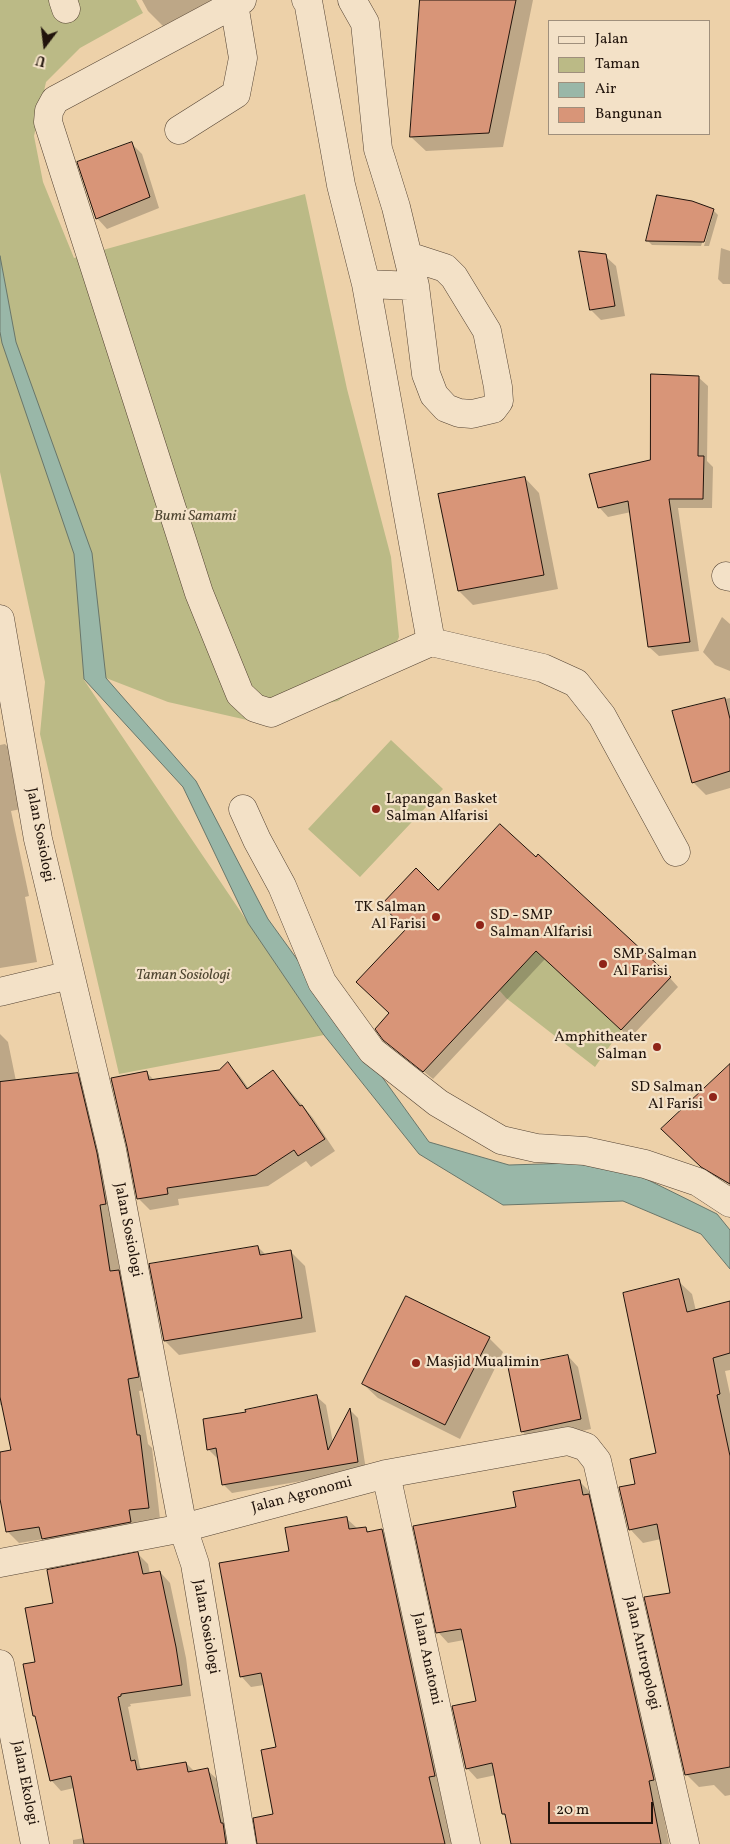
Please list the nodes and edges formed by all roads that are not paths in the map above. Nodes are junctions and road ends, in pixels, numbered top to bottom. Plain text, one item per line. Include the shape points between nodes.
1 (306, 0) edge
2 (352, 0) edge
3 (238, 2) edge
4 (179, 130) dead end
5 (408, 256) junction
6 (366, 284) junction
7 (415, 286) junction
8 (0, 619) edge
9 (431, 642) junction
10 (243, 809) dead end
11 (676, 852) dead end
12 (70, 975) junction
13 (0, 992) edge
14 (730, 1203) edge
15 (597, 1461) joint
16 (386, 1474) junction
17 (183, 1528) junction
18 (0, 1563) edge
19 (0, 1664) edge
20 (36, 1844) edge
21 (242, 1844) edge
22 (466, 1844) edge
23 (685, 1844) edge

1 - 6 street via 341,185
2 - 5 street via 365,23 378,149
3 - 4 street via 243,58 236,94
3 - 9 street via 55,100 48,122 199,593 240,694 255,708 271,713
5 - 7 street
5 - 7 street via 445,268 454,277 487,332 498,387 499,401 493,409 459,414 446,408 434,395 426,374
6 - 7 street
6 - 9 street
8 - 12 street, Jalan Sosiologi via 38,839
9 - 11 street via 543,668 576,683 602,716
10 - 14 street via 282,886 322,982 372,1051 438,1103 501,1140 536,1148 585,1151 645,1164 698,1182
12 - 13 street
12 - 17 street, Jalan Sosiologi via 112,1150
15 - 16 street, Jalan Agronomi via 586,1447 568,1441
15 - 23 street, Jalan Antropologi
16 - 17 street, Jalan Agronomi
16 - 22 street, Jalan Anatomi
17 - 18 street, Jalan Agronomi
17 - 21 street, Jalan Sosiologi via 194,1564
19 - 20 street, Jalan Ekologi

